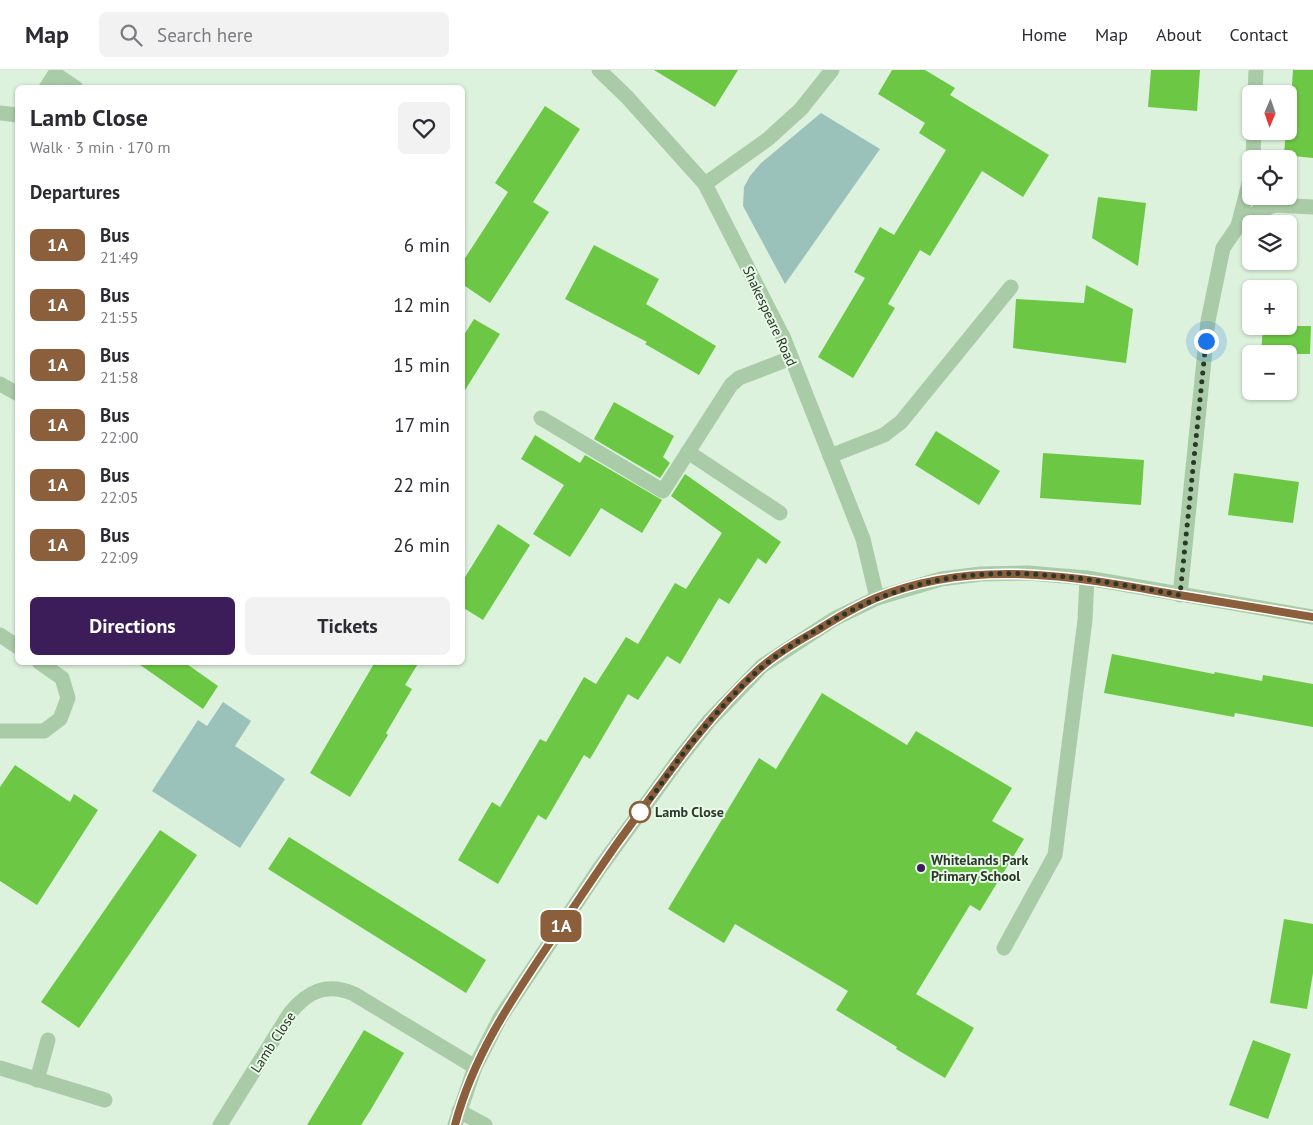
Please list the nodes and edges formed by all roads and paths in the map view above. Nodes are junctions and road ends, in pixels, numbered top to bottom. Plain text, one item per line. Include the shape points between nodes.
1 (599, 70) edge
2 (832, 70) edge
3 (1256, 70) edge
4 (48, 85) edge
5 (72, 85) edge
6 (1255, 85) edge
7 (0, 113) edge
8 (15, 115) edge
9 (704, 184) junction
10 (1243, 205) edge
11 (1313, 207) edge
12 (1238, 226) junction
13 (1011, 287) dead end
14 (791, 358) junction
15 (0, 384) edge
16 (15, 392) edge
17 (541, 418) dead end
18 (688, 452) junction
19 (830, 456) junction
20 (780, 513) dead end
21 (1088, 578) junction
22 (1180, 595) junction
23 (877, 598) junction
24 (1313, 617) edge
25 (0, 635) edge
26 (15, 645) edge
27 (43, 665) edge
28 (0, 731) edge
29 (1004, 948) dead end
30 (48, 1040) dead end
31 (475, 1066) junction
32 (0, 1068) edge
33 (37, 1080) junction
34 (105, 1100) dead end
35 (457, 1118) edge
36 (220, 1125) edge
37 (485, 1125) edge

1 - 9 street, Shakespeare Road
2 - 9 street via 800,109 768,139
3 - 6 street
4 - 5 street via 55,74
7 - 8 street
9 - 14 street, Shakespeare Road
10 - 12 street
11 - 12 street via 1275,205 1257,212
12 - 22 street via 1226,240 1208,321
13 - 19 street via 901,422 884,436
14 - 18 street via 739,378 731,385
14 - 19 street, Shakespeare Road
15 - 16 street
17 - 18 street via 663,492
18 - 20 street
19 - 23 street, Shakespeare Road via 863,540
21 - 22 street
21 - 23 street via 1028,573 962,576
21 - 29 street via 1055,855
22 - 24 street
23 - 31 street via 799,640 762,666 709,721 599,869 500,1018
25 - 26 street
27 - 28 street via 62,678 68,698 60,719 44,731
30 - 33 street
31 - 35 street
31 - 36 street, Lamb Close via 354,994 340,988 327,988 300,1001 290,1013
32 - 33 street
33 - 34 street
35 - 37 street

